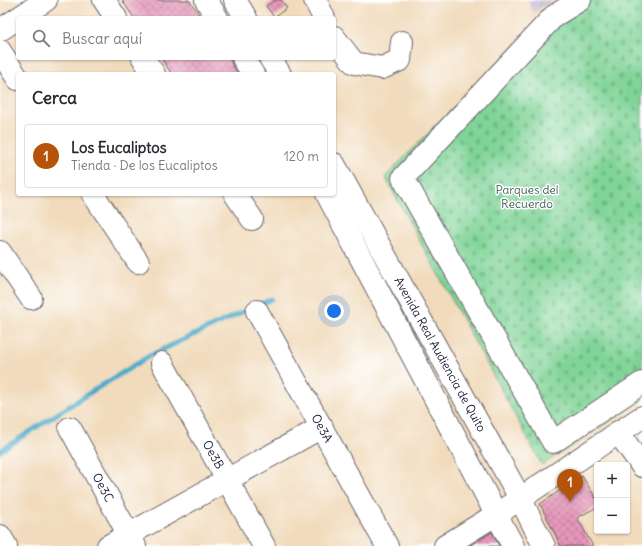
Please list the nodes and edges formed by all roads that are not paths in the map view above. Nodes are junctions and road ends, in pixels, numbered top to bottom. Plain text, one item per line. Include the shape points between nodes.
1 (46, 0) edge
2 (104, 0) edge
3 (206, 0) edge
4 (235, 0) edge
5 (316, 0) edge
6 (580, 0) edge
7 (21, 16) edge
8 (115, 16) edge
9 (216, 16) edge
10 (245, 16) edge
11 (323, 16) edge
12 (16, 20) edge
13 (0, 30) edge
14 (336, 40) edge
15 (402, 42) dead end
16 (0, 51) edge
17 (144, 60) edge
18 (244, 60) edge
19 (271, 60) edge
20 (153, 72) edge
21 (252, 72) edge
22 (279, 72) edge
23 (16, 76) edge
24 (336, 168) edge
25 (94, 196) edge
26 (236, 196) edge
27 (328, 196) edge
28 (252, 219) dead end
29 (0, 252) edge
30 (138, 262) dead end
31 (31, 298) dead end
32 (257, 311) dead end
33 (162, 363) dead end
34 (642, 383) edge
35 (642, 417) edge
36 (322, 427) junction
37 (70, 428) dead end
38 (618, 432) junction
39 (642, 466) edge
40 (226, 479) junction
41 (520, 498) junction
42 (497, 514) junction
43 (0, 536) edge
44 (132, 540) edge
45 (6, 546) edge
46 (108, 546) edge
47 (264, 546) edge
48 (387, 546) edge
49 (445, 546) edge
50 (513, 546) edge
51 (544, 546) edge

1 - 7 street
2 - 8 street
3 - 9 street
4 - 10 street
5 - 11 street
6 - 34 street via 554,16 404,178 553,442
12 - 13 street
14 - 15 street via 354,63 382,68 400,60
16 - 23 street
17 - 20 street
18 - 21 street
19 - 22 street
24 - 41 street, Avenida Real Audiencia de Quito
25 - 30 street
26 - 28 street
27 - 42 street, Avenida Real Audiencia de Quito
29 - 31 street
32 - 36 street, Oe3A
33 - 40 street, Oe3B
35 - 38 street
36 - 40 street
36 - 48 street, Oe3A
37 - 44 street, Oe3C
38 - 39 street
38 - 41 street
40 - 44 street
40 - 47 street, Oe3B
41 - 42 street
41 - 51 street, Avenida Real Audiencia de Quito
42 - 49 street
42 - 50 street, Avenida Real Audiencia de Quito
43 - 45 street
44 - 46 street

